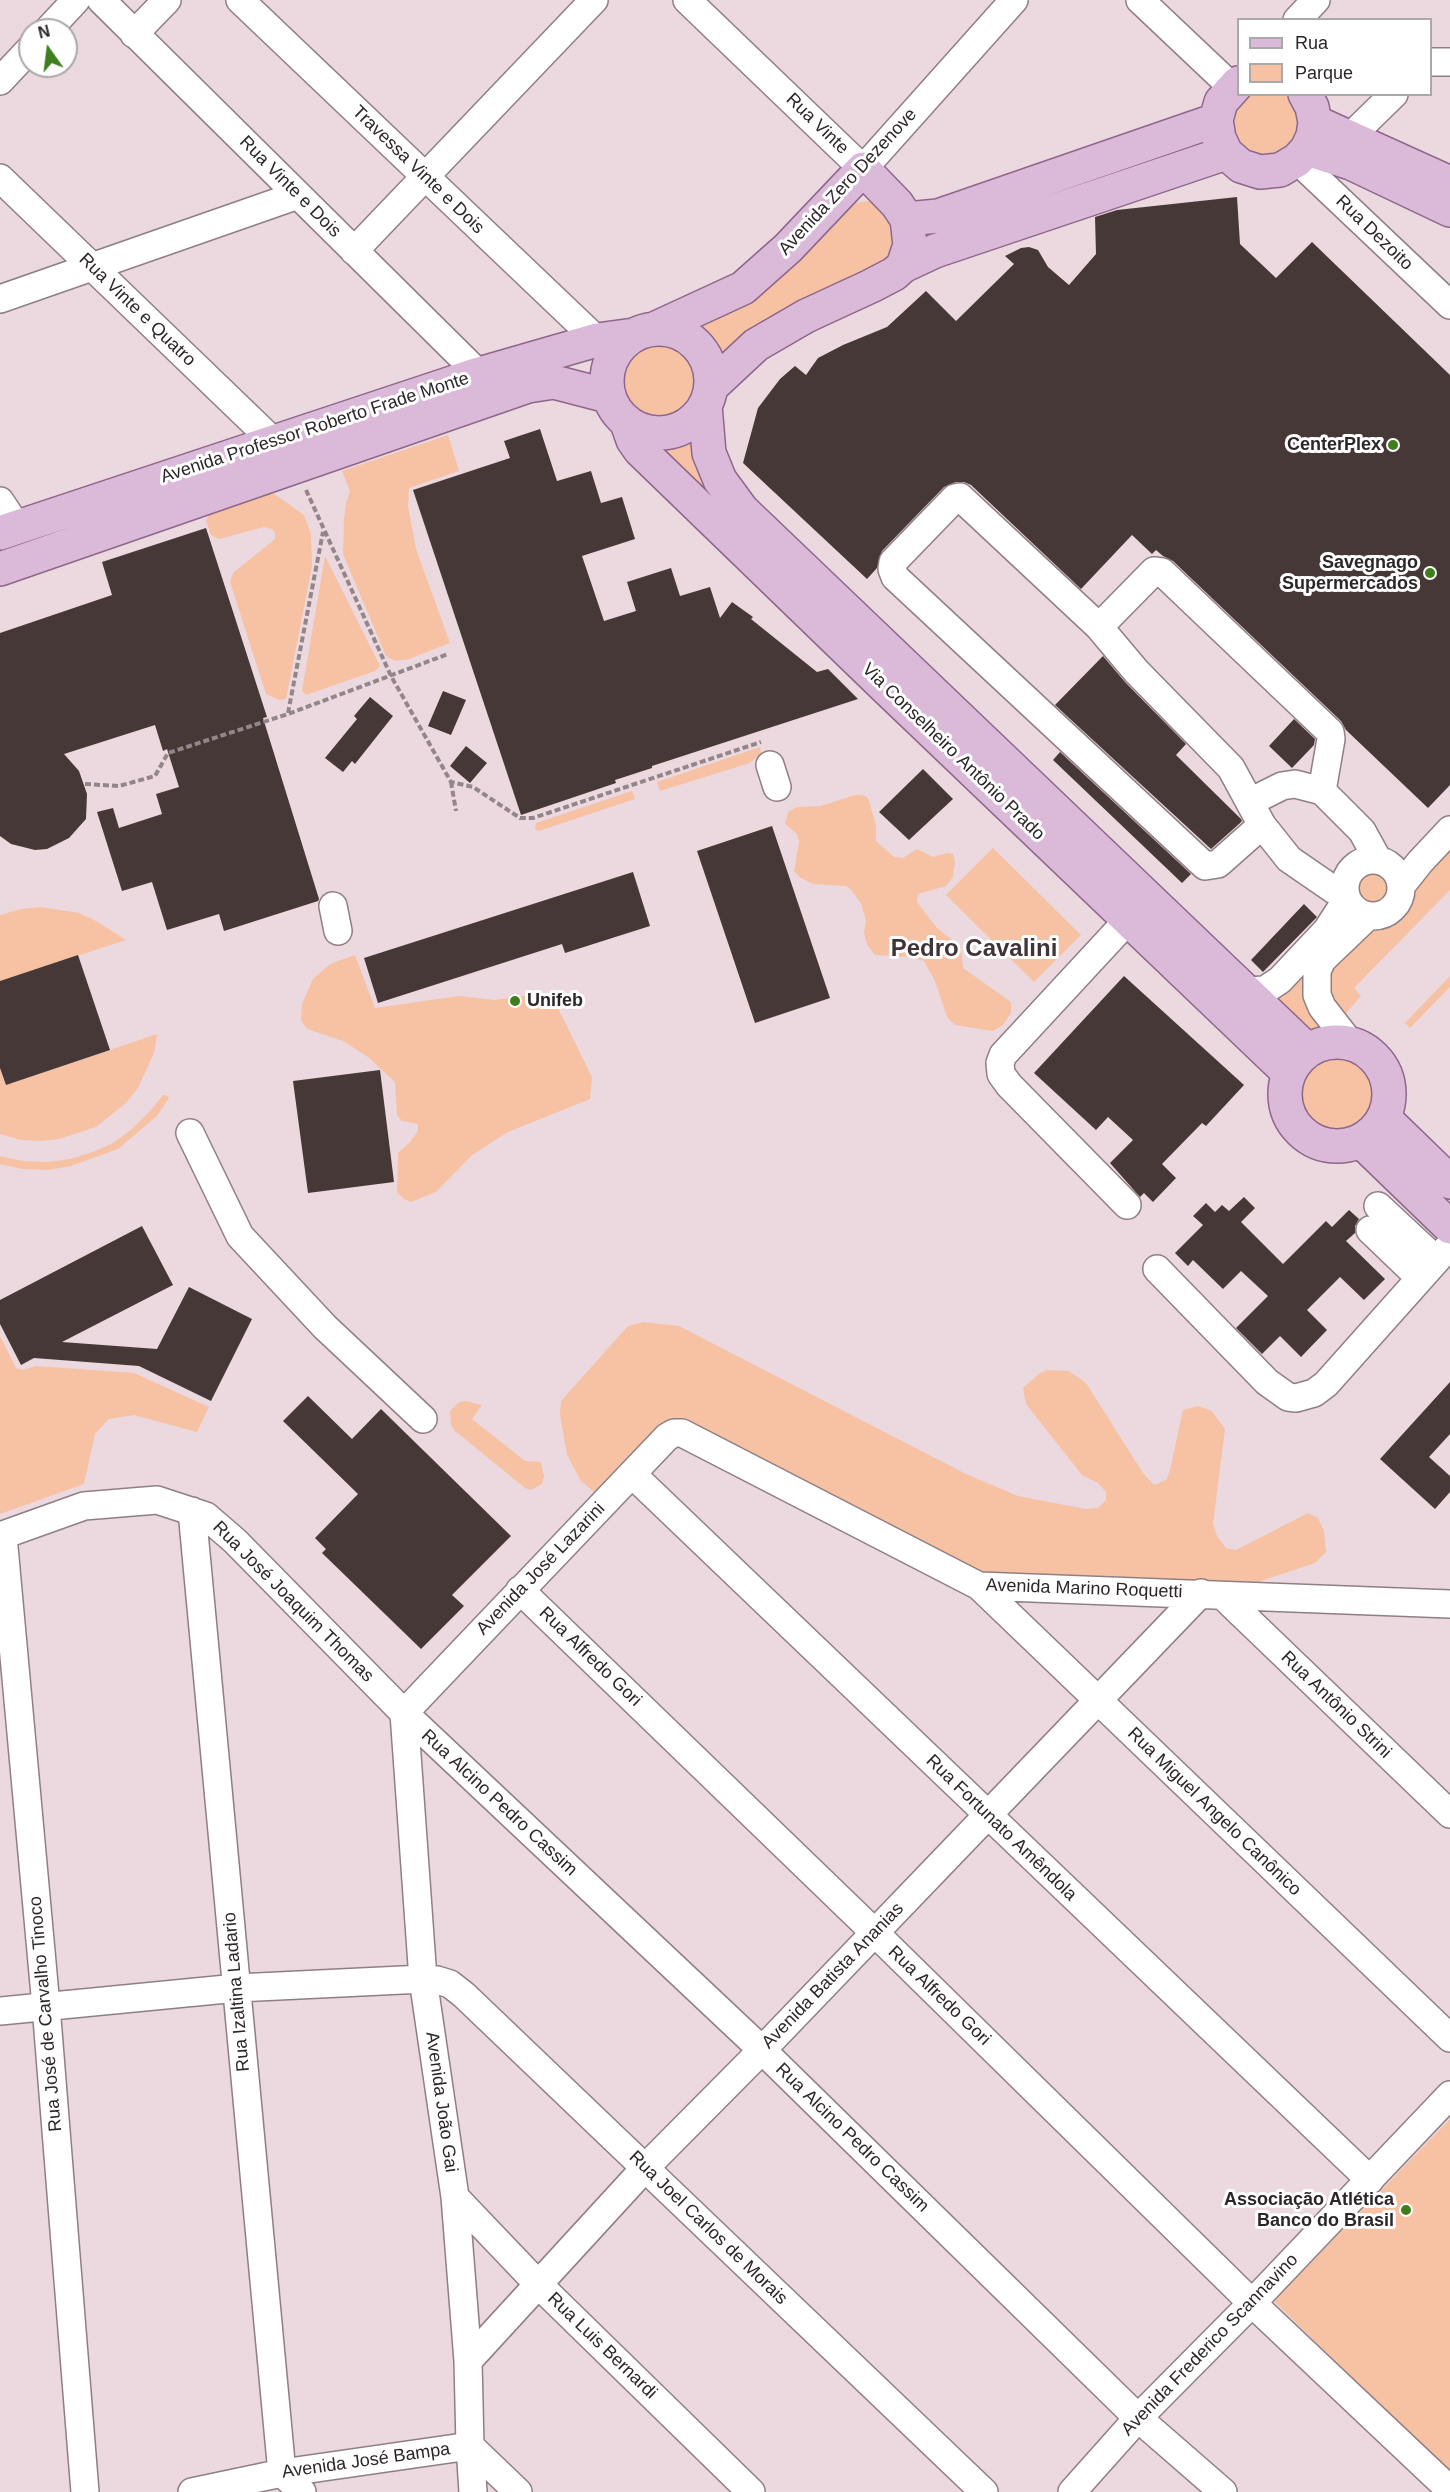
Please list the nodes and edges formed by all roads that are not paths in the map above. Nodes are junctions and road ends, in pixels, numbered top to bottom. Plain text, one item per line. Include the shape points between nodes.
1 (76, 0) edge
2 (101, 0) edge
3 (167, 0) edge
4 (240, 0) edge
5 (594, 0) edge
6 (687, 0) edge
7 (1014, 0) edge
8 (1140, 0) edge
9 (1316, 0) edge
10 (59, 18) edge
11 (1299, 18) edge
12 (134, 34) junction
13 (18, 62) edge
14 (1432, 62) edge
15 (1450, 62) edge
16 (0, 81) edge
17 (1236, 85) edge
18 (1378, 100) edge
19 (1216, 120) junction
20 (1306, 131) edge
21 (1350, 137) junction
22 (1226, 153) junction
23 (863, 169) junction
24 (425, 177) junction
25 (0, 178) edge
26 (1449, 188) edge
27 (298, 195) junction
28 (828, 206) junction
29 (899, 209) junction
30 (354, 251) junction
31 (903, 266) junction
32 (92, 267) junction
33 (0, 299) edge
34 (1450, 305) edge
35 (644, 332) junction
36 (597, 340) junction
37 (479, 374) junction
38 (608, 396) junction
39 (708, 396) junction
40 (627, 423) junction
41 (274, 442) junction
42 (0, 501) edge
43 (9, 531) edge
44 (0, 569) edge
45 (1099, 627) junction
46 (1322, 791) junction
47 (1256, 815) junction
48 (1450, 830) edge
49 (1378, 860) junction
50 (1401, 886) junction
51 (1346, 894) junction
52 (1368, 916) junction
53 (1128, 920) junction
54 (1245, 991) junction
55 (1350, 1043) junction
56 (1298, 1062) junction
57 (1384, 1118) junction
58 (190, 1133) dead end
59 (1361, 1141) junction
60 (1450, 1182) edge
61 (1127, 1205) dead end
62 (1374, 1218) dead end
63 (1450, 1227) edge
64 (1435, 1261) edge
65 (1157, 1269) dead end
66 (423, 1419) dead end
67 (682, 1433) joint
68 (633, 1475) junction
69 (192, 1511) junction
70 (1, 1536) edge
71 (979, 1586) junction
72 (520, 1590) junction
73 (1212, 1595) junction
74 (1450, 1604) edge
75 (1098, 1700) junction
76 (404, 1713) junction
77 (10, 1738) edge
78 (1450, 1814) edge
79 (988, 1815) junction
80 (875, 1933) junction
81 (423, 1979) junction
82 (237, 1989) junction
83 (46, 2006) junction
84 (0, 2011) edge
85 (1450, 2038) edge
86 (762, 2050) junction
87 (1450, 2095) edge
88 (645, 2168) junction
89 (1370, 2180) junction
90 (455, 2197) junction
91 (538, 2284) junction
92 (1252, 2303) junction
93 (468, 2361) junction
94 (1138, 2418) junction
95 (470, 2446) junction
96 (282, 2473) junction
97 (1450, 2490) edge
98 (85, 2492) edge
99 (192, 2492) edge
100 (302, 2492) edge
101 (473, 2492) edge
102 (518, 2492) edge
103 (751, 2492) edge
104 (984, 2492) edge
105 (1072, 2492) edge
106 (1223, 2492) edge

1 - 10 street
2 - 12 street, Rua Vinte e Dois
3 - 12 street
4 - 24 street, Travessa Vinte e Dois
5 - 24 street
6 - 23 street, Rua Vinte
7 - 23 street, Avenida Zero Dezenove
8 - 17 street
9 - 11 street
12 - 27 street, Rua Vinte e Dois
13 - 16 street
14 - 15 street
17 - 19 main road via 1221,102
18 - 21 street
19 - 22 main road
19 - 29 main road via 949,212
20 - 21 main road
20 - 22 main road via 1280,170 1260,172 1241,166
20 - 26 main road via 1351,163
20 - 34 street, Rua Dezoito
21 - 26 main road
22 - 31 main road via 935,251
23 - 28 main road, Avenida Zero Dezenove
23 - 29 main road, Rua Vinte
24 - 30 street
24 - 36 street, Travessa Vinte e Dois
25 - 32 street, Rua Vinte e Quatro
27 - 30 street, Rua Vinte e Dois
27 - 32 street
28 - 29 main road via 844,196 870,193
28 - 35 main road, Avenida Zero Dezenove via 744,288
29 - 31 main road via 910,245
30 - 37 street, Rua Vinte e Dois
31 - 39 main road via 756,345
32 - 33 street
32 - 41 street, Rua Vinte e Quatro
35 - 36 main road, Avenida Professor Roberto Frade Monte
35 - 38 main road via 620,346 610,361 606,378
35 - 39 main road via 672,330 689,338 710,369
36 - 37 main road, Avenida Professor Roberto Frade Monte
37 - 41 main road, Avenida Professor Roberto Frade Monte
38 - 40 main road
38 - 44 main road, Avenida Professor Roberto Frade Monte via 554,382 528,386
39 - 40 main road via 694,419 679,429 643,431
39 - 54 main road, Via Conselheiro Antônio Prado via 709,453 720,480 742,510
40 - 53 main road, Via Conselheiro Antônio Prado via 640,450
41 - 43 main road, Avenida Professor Roberto Frade Monte
42 - 43 street
45 - 46 street via 1154,571 1162,572 1330,732
45 - 47 street via 1231,768
45 - 47 street via 960,497 893,562 895,577 1205,866 1218,864
46 - 47 street via 1295,783 1282,786 1260,797
46 - 49 street via 1362,831
47 - 51 street via 1289,859
48 - 50 street
49 - 50 street via 1394,869
49 - 51 street via 1371,859 1352,869
50 - 52 street via 1390,911
51 - 52 street via 1355,910
51 - 54 street via 1327,930 1280,980 1264,990
52 - 55 street via 1322,960 1317,971 1317,995 1322,1007
53 - 56 main road, Via Conselheiro Antônio Prado
53 - 61 street via 1003,1055 1000,1063 1001,1074 1009,1085
54 - 56 main road, Via Conselheiro Antônio Prado
55 - 56 main road via 1321,1044
55 - 57 main road via 1371,1053 1388,1079 1389,1106
56 - 59 main road via 1285,1088 1291,1119 1301,1132 1329,1146
57 - 59 main road
57 - 60 main road
58 - 66 street via 240,1236 325,1327
59 - 63 main road
62 - 64 street
64 - 65 street via 1326,1384 1296,1398 1267,1382
67 - 68 street, Avenida José Lazarini via 668,1437
67 - 71 street, Avenida Marino Roquetti
68 - 72 street, Avenida José Lazarini
68 - 79 street, Rua Fortunato Amêndola
69 - 70 street, Rua José Joaquim Thomas via 157,1500 84,1506
69 - 76 street, Rua José Joaquim Thomas via 206,1516 235,1541
69 - 82 street, Rua Izaltina Ladario
70 - 77 street, Rua José de Carvalho Tinoco
71 - 73 street, Avenida Marino Roquetti
71 - 75 street, Rua Miguel Angelo Canônico
72 - 76 street, Avenida José Lazarini
72 - 80 street, Rua Alfredo Gori
73 - 74 street, Avenida Marino Roquetti
73 - 75 street, Avenida Batista Ananias
73 - 78 street, Rua Antônio Strini
75 - 79 street, Avenida Batista Ananias
75 - 85 street, Rua Miguel Angelo Canônico
76 - 81 street, Avenida João Gai
76 - 86 street, Rua Alcino Pedro Cassim
77 - 83 street, Rua José de Carvalho Tinoco
79 - 80 street, Avenida Batista Ananias
79 - 89 street, Rua Fortunato Amêndola
80 - 86 street, Avenida Batista Ananias
80 - 92 street, Rua Alfredo Gori
81 - 82 street, Rua Joel Carlos de Morais
81 - 88 street, Rua Joel Carlos de Morais via 450,1984 464,1995
81 - 90 street, Avenida João Gai
82 - 83 street, Rua Joel Carlos de Morais
82 - 96 street, Rua Izaltina Ladario
83 - 84 street, Rua Joel Carlos de Morais
83 - 98 street, Rua José de Carvalho Tinoco
86 - 88 street, Avenida Batista Ananias
86 - 94 street, Rua Alcino Pedro Cassim
87 - 89 street, Avenida Frederico Scannavino
88 - 91 street, Avenida Batista Ananias
88 - 104 street, Rua Joel Carlos de Morais
89 - 92 street, Avenida Frederico Scannavino
90 - 91 street, Rua Luis Bernardi
90 - 93 street, Avenida João Gai
91 - 93 street, Avenida Batista Ananias
91 - 103 street, Rua Luis Bernardi
92 - 94 street, Avenida Frederico Scannavino
92 - 97 street, Rua Alfredo Gori
93 - 95 street, Avenida João Gai
94 - 105 street, Avenida Frederico Scannavino
94 - 106 street, Rua Alcino Pedro Cassim
95 - 96 street, Avenida José Bampa
95 - 101 street, Avenida João Gai
95 - 102 street
96 - 99 street, Avenida José Bampa
96 - 100 street

